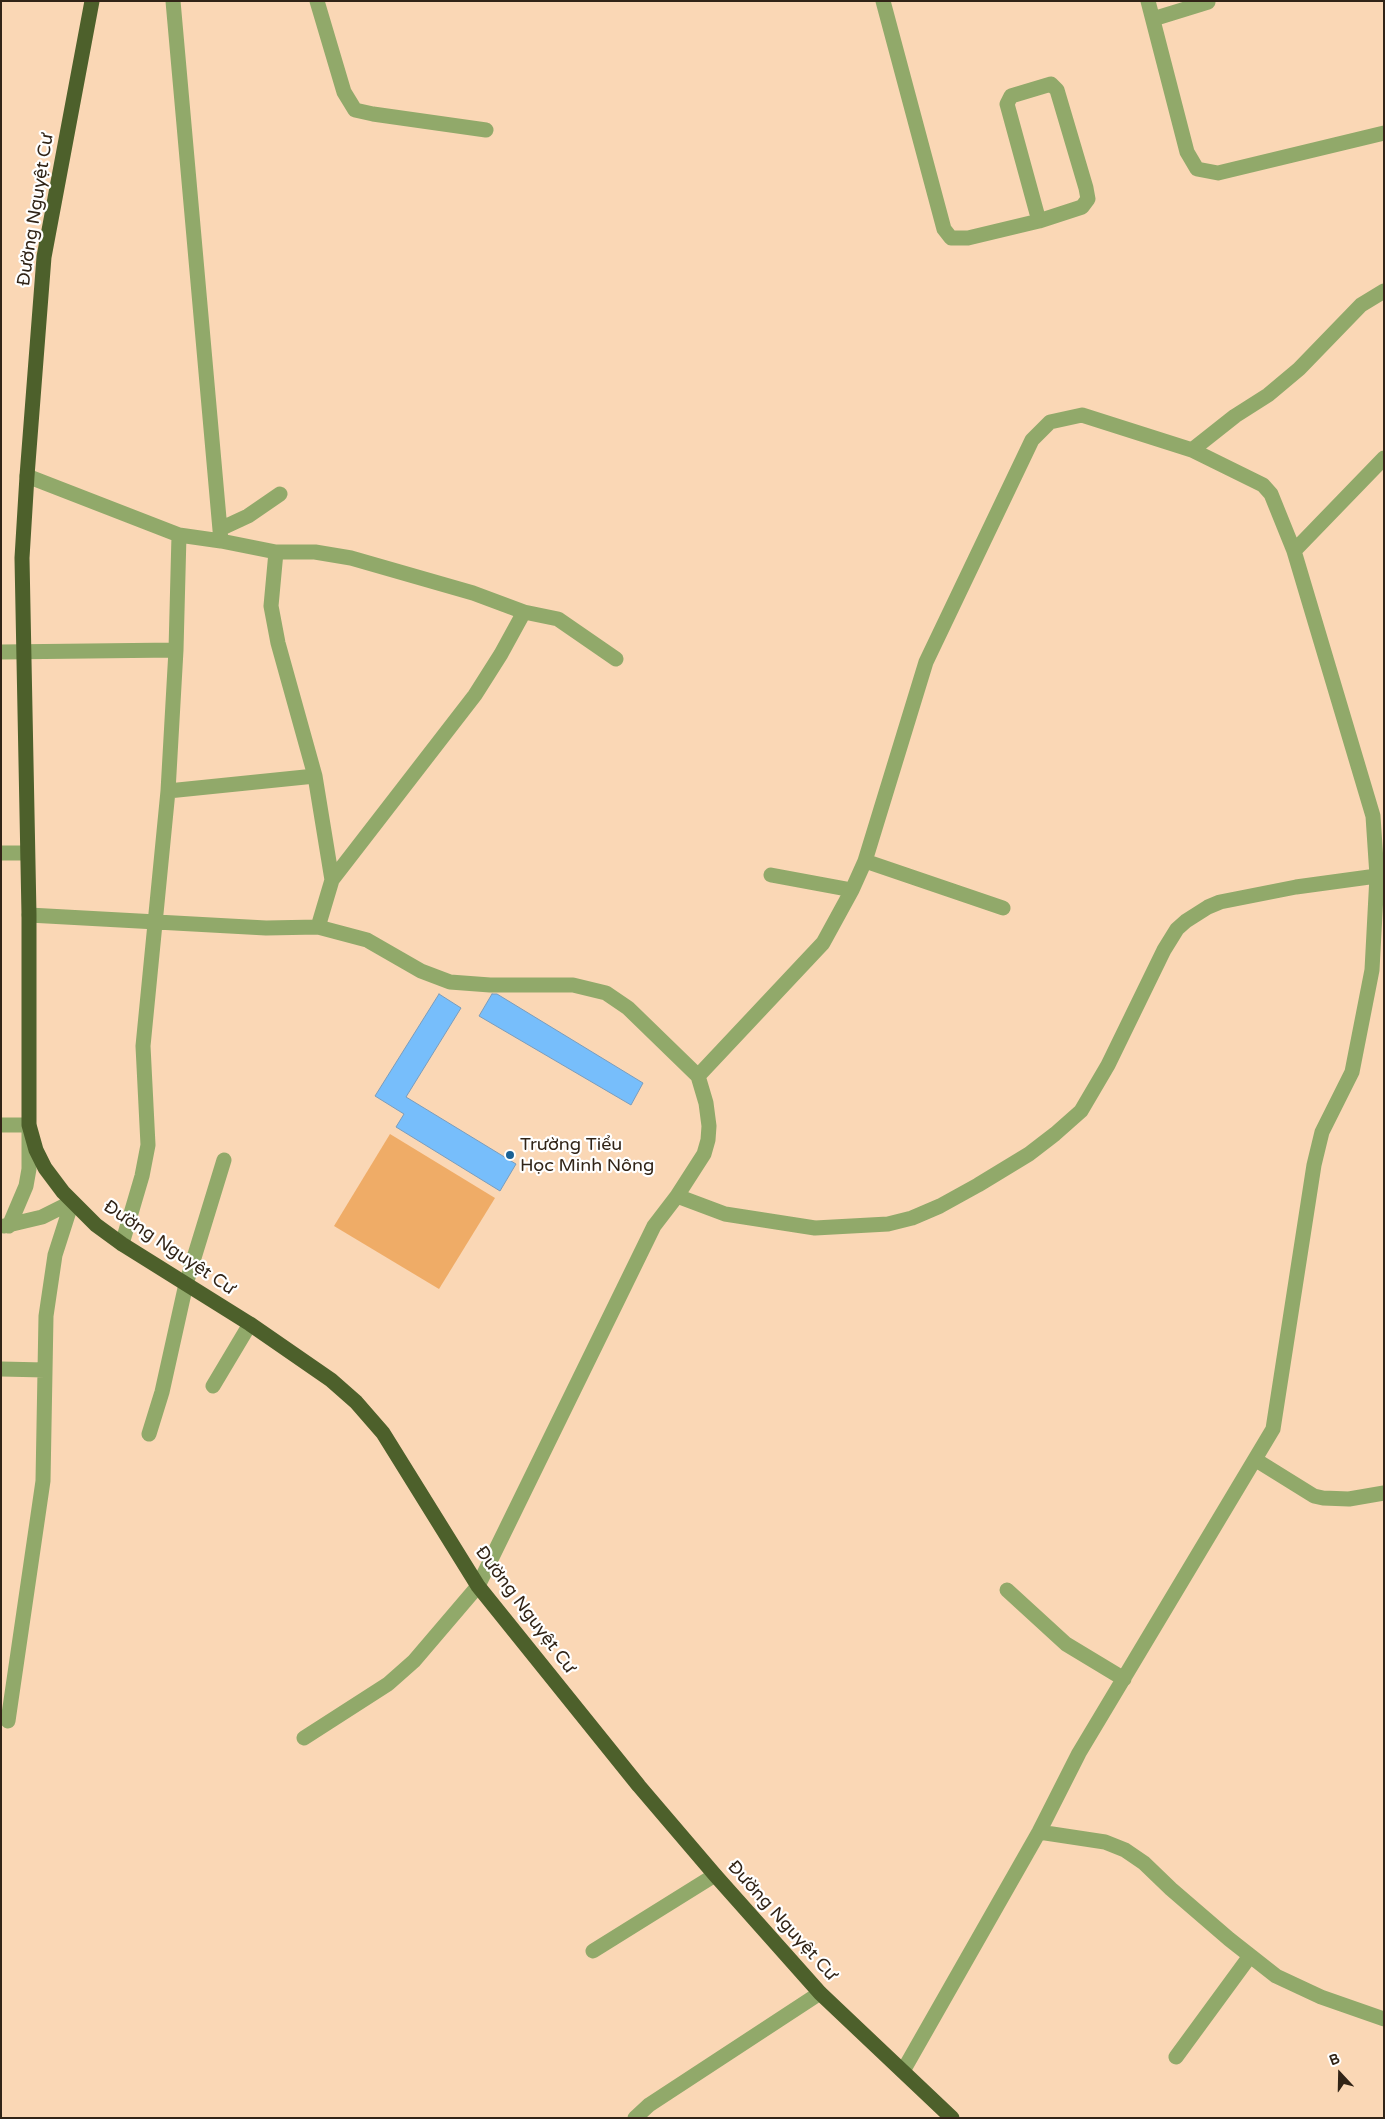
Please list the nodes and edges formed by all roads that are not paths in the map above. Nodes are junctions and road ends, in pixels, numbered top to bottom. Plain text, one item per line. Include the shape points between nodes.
1 (92, 1) edge
2 (173, 1) edge
3 (317, 1) edge
4 (1148, 1) edge
5 (888, 2) edge
6 (1208, 2) dead end
7 (1153, 19) junction
8 (486, 130) dead end
9 (1384, 133) edge
10 (1039, 221) junction
11 (1384, 291) edge
12 (1192, 450) junction
13 (1384, 458) edge
14 (27, 476) junction
15 (280, 494) dead end
16 (179, 535) junction
17 (220, 535) junction
18 (1294, 550) junction
19 (276, 552) junction
20 (524, 612) junction
21 (176, 650) junction
22 (1, 652) edge
23 (23, 653) junction
24 (616, 659) dead end
25 (315, 776) junction
26 (168, 791) junction
27 (1, 853) edge
28 (27, 853) junction
29 (865, 861) junction
30 (772, 875) dead end
31 (1381, 876) edge
32 (332, 880) junction
33 (852, 890) junction
34 (1003, 908) dead end
35 (29, 915) junction
36 (154, 922) junction
37 (318, 927) junction
38 (698, 1076) junction
39 (1, 1125) edge
40 (29, 1126) junction
41 (224, 1160) dead end
42 (677, 1196) junction
43 (72, 1202) junction
44 (5, 1226) edge
45 (122, 1244) junction
46 (186, 1284) junction
47 (250, 1324) junction
48 (1, 1369) edge
49 (45, 1370) junction
50 (213, 1386) dead end
51 (149, 1434) dead end
52 (1256, 1460) junction
53 (1384, 1493) edge
54 (478, 1586) junction
55 (1007, 1590) dead end
56 (1124, 1679) junction
57 (8, 1721) dead end
58 (304, 1738) dead end
59 (1039, 1832) junction
60 (715, 1875) junction
61 (593, 1951) dead end
62 (1250, 1956) junction
63 (820, 1993) junction
64 (1384, 2019) edge
65 (1176, 2057) dead end
66 (903, 2071) junction
67 (635, 2118) edge
68 (952, 2118) edge

1 - 14 highway, Đường Nguyệt Cư via 44,257
2 - 17 street
3 - 8 street via 344,92 355,110
4 - 7 street
5 - 10 street via 944,229 952,238 968,238
6 - 7 street
7 - 9 street via 1187,152 1197,169 1218,173
10 - 10 street via 1007,104 1011,96 1051,84 1057,90 1088,199 1082,208
11 - 12 street via 1361,305 1299,369 1268,395
12 - 18 street via 1263,485 1271,494
12 - 29 street via 1082,415 1050,422 1032,440 926,662
13 - 18 street
14 - 16 street
14 - 23 highway, Đường Nguyệt Cư via 22,558
15 - 17 street
16 - 17 street
16 - 21 street
17 - 19 street
18 - 31 street via 1373,816
19 - 20 street via 315,552 351,558 473,593
19 - 25 street via 271,606
20 - 24 street via 558,619
20 - 32 street via 475,695
21 - 23 street
21 - 26 street
22 - 23 street
23 - 28 highway, Đường Nguyệt Cư
25 - 26 street
25 - 32 street
26 - 36 street
27 - 28 street
28 - 35 highway, Đường Nguyệt Cư
29 - 33 street
29 - 34 street
30 - 33 street
31 - 42 street via 1296,887 1220,902 1186,920 1164,950 1108,1065 1081,1111 1029,1154 940,1206 888,1224 815,1228 725,1214
31 - 52 street via 1372,970 1352,1072 1322,1132 1314,1165 1273,1430
32 - 37 street
33 - 38 street via 823,943
35 - 36 street
35 - 40 highway, Đường Nguyệt Cư
36 - 37 street via 266,928
36 - 45 street via 143,1046 148,1145
37 - 38 street via 367,940 421,971 450,982 573,985 606,993 628,1008
38 - 42 street via 706,1103 708,1140 704,1154
39 - 40 street
40 - 43 highway, Đường Nguyệt Cư via 40,1160
40 - 44 street via 26,1186
41 - 46 street
42 - 54 street via 654,1226
43 - 44 street via 42,1217
43 - 45 highway, Đường Nguyệt Cư
43 - 49 street via 55,1255 46,1316
45 - 46 highway, Đường Nguyệt Cư
46 - 47 highway, Đường Nguyệt Cư
46 - 51 street via 162,1392
47 - 50 street
47 - 54 highway, Đường Nguyệt Cư via 331,1380 383,1433
48 - 49 street
49 - 57 street via 43,1481
52 - 53 street via 1314,1496 1349,1499
52 - 56 street
54 - 58 street via 414,1661 388,1684
54 - 60 highway, Đường Nguyệt Cư
55 - 56 street via 1066,1644
56 - 59 street via 1079,1753
59 - 62 street via 1105,1842 1125,1850
59 - 66 street
60 - 61 street
60 - 63 highway, Đường Nguyệt Cư
62 - 64 street via 1276,1976 1321,1998
62 - 65 street
63 - 66 highway, Đường Nguyệt Cư
63 - 67 street via 649,2105
66 - 68 highway, Đường Nguyệt Cư

